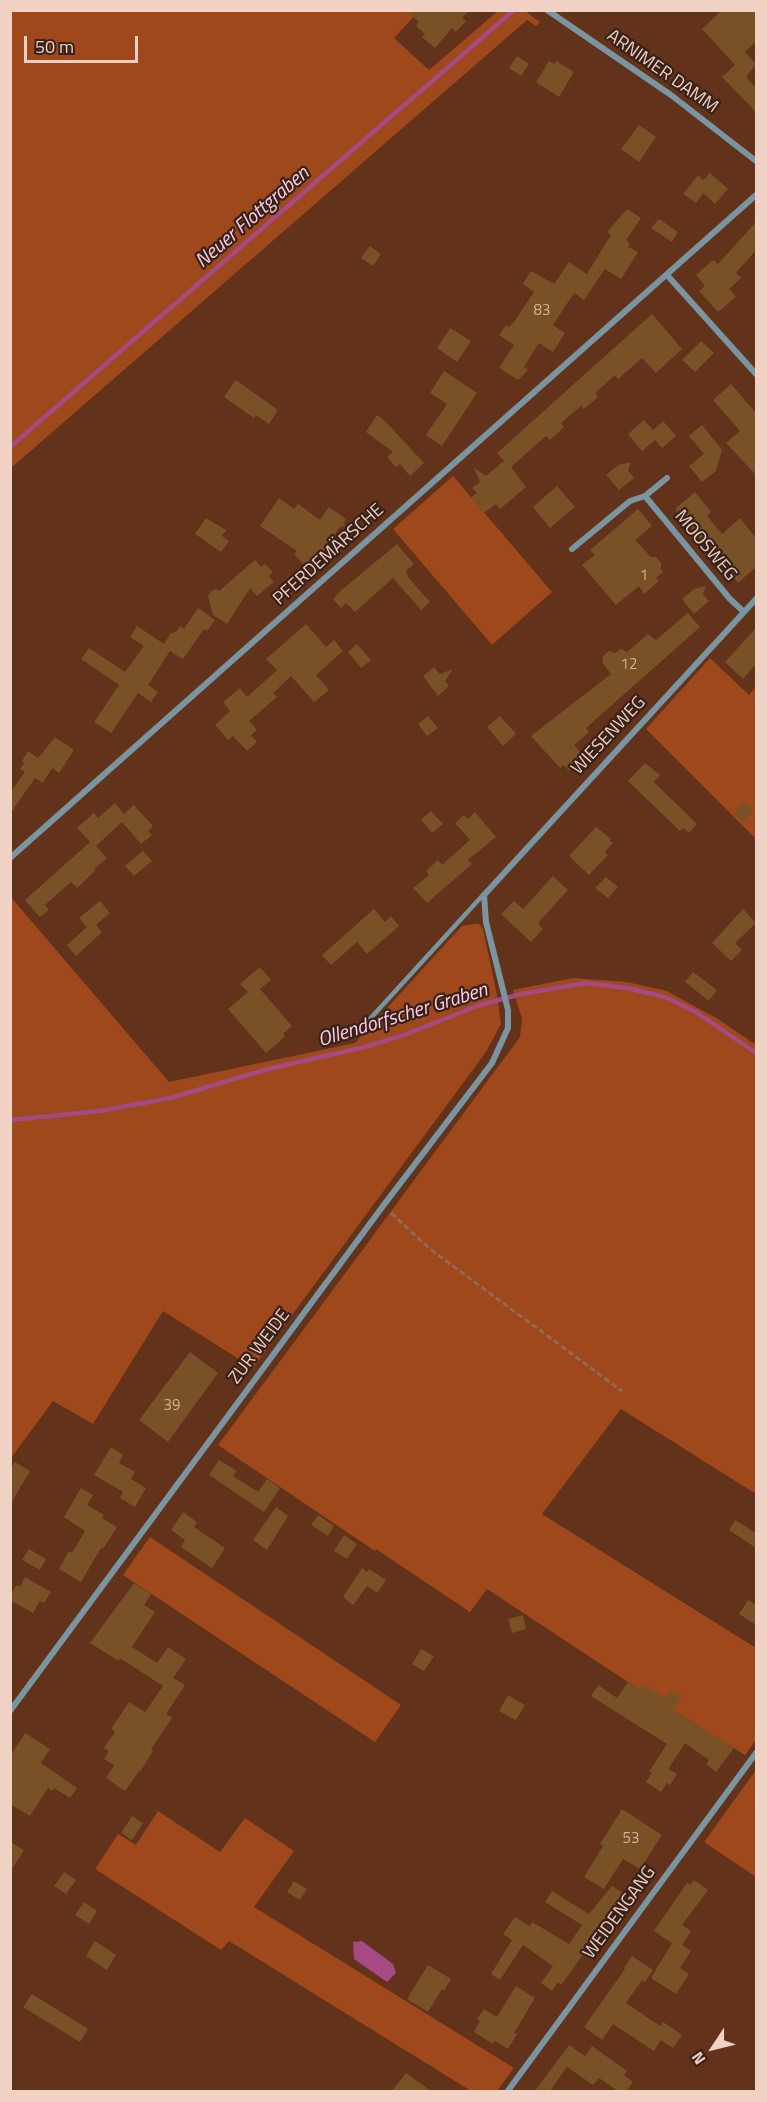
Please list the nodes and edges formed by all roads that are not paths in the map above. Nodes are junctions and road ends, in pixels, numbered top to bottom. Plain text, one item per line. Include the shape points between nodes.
1 (547, 10) edge
2 (756, 161) edge
3 (756, 195) edge
4 (667, 275) junction
5 (756, 374) edge
6 (667, 478) dead end
7 (645, 496) junction
8 (573, 549) dead end
9 (756, 599) edge
10 (744, 612) junction
11 (10, 858) edge
12 (484, 895) junction
13 (358, 1032) dead end
14 (10, 1711) edge
15 (756, 1753) edge
16 (507, 2091) edge

1 - 2 street, ARNIMER DAMM via 671,95
3 - 4 street, PFERDEMÄRSCHE
4 - 5 street
4 - 11 street, PFERDEMÄRSCHE
6 - 7 street
7 - 8 street via 630,501
7 - 10 street, MOOSWEG
9 - 10 street, WIESENWEG
10 - 12 street, WIESENWEG
12 - 13 lane, WIESENWEG
12 - 14 street, ZUR WEIDE via 486,922 508,1010 508,1028 492,1063
15 - 16 street, WEIDENGANG

